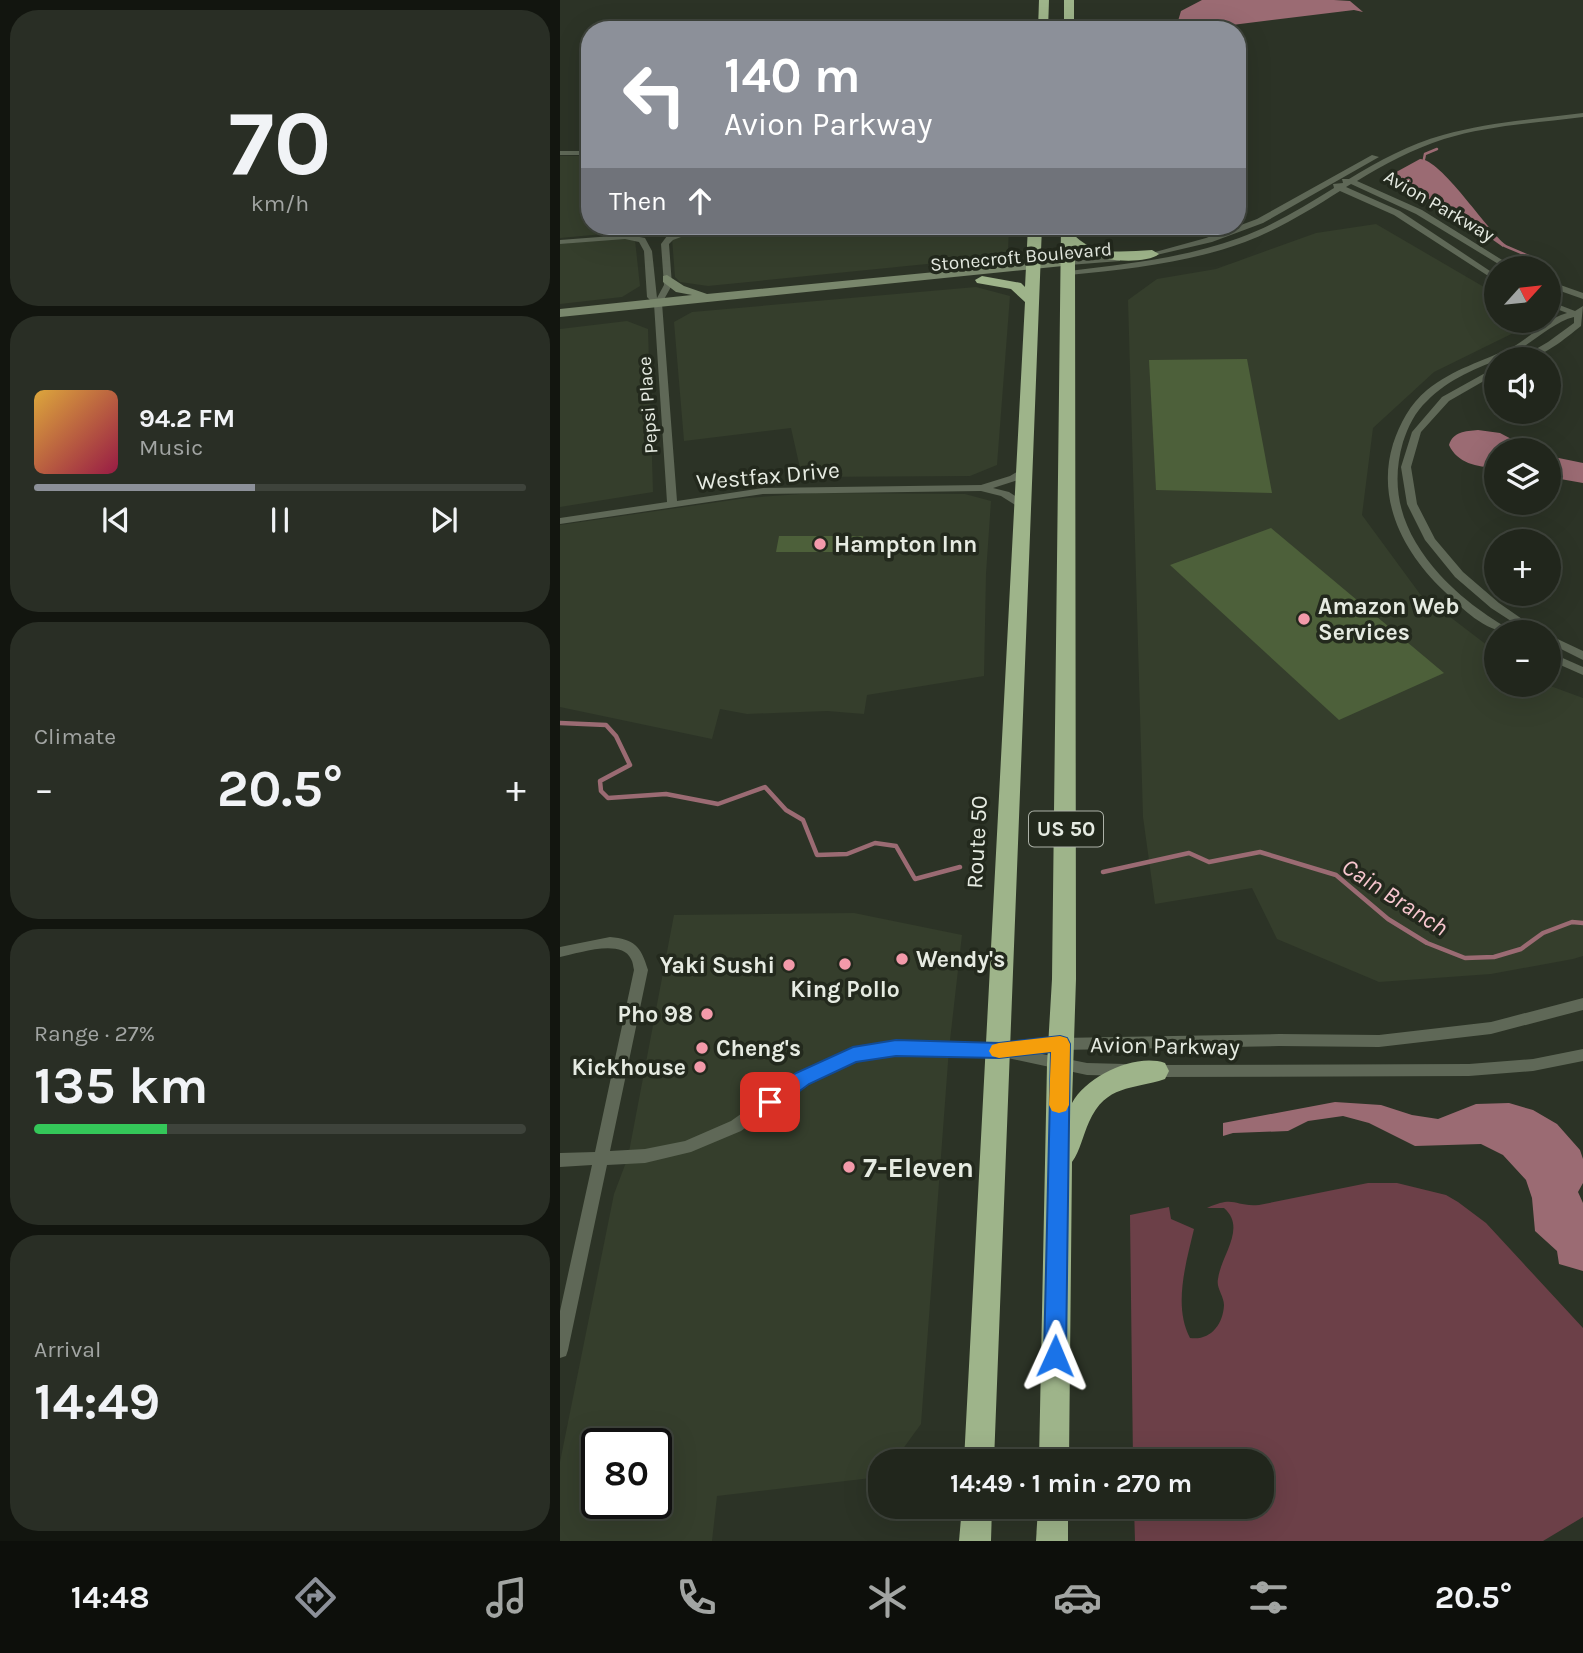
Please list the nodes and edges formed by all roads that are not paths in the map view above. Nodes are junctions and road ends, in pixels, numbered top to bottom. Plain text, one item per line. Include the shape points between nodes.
1 (1044, 0) edge
2 (1069, 0) edge
3 (1043, 21) edge
4 (1069, 21) edge
5 (1583, 107) edge
6 (1583, 115) edge
7 (560, 153) edge
8 (581, 153) edge
9 (1331, 181) junction
10 (1352, 181) junction
11 (1339, 189) junction
12 (1246, 227) edge
13 (618, 235) edge
14 (678, 235) edge
15 (1035, 235) edge
16 (1069, 235) edge
17 (1071, 235) edge
18 (1223, 235) edge
19 (625, 237) joint
20 (599, 238) junction
21 (560, 242) edge
22 (1152, 254) junction
23 (1491, 256) edge
24 (1069, 268) junction
25 (1034, 270) junction
26 (1484, 271) edge
27 (667, 279) junction
28 (982, 280) junction
29 (1561, 288) edge
30 (722, 296) junction
31 (1583, 296) edge
32 (1032, 301) junction
33 (659, 307) junction
34 (1561, 307) edge
35 (560, 313) edge
36 (1581, 313) edge
37 (560, 322) edge
38 (1545, 347) edge
39 (1484, 376) edge
40 (1026, 470) junction
41 (981, 488) junction
42 (673, 504) junction
43 (1024, 506) junction
44 (560, 521) edge
45 (1490, 620) edge
46 (1518, 620) edge
47 (1561, 645) edge
48 (1583, 656) edge
49 (1561, 661) edge
50 (1583, 671) edge
51 (560, 952) edge
52 (1583, 1004) edge
53 (999, 1051) junction
54 (1060, 1054) junction
55 (1583, 1055) edge
56 (1156, 1071) junction
57 (601, 1159) junction
58 (560, 1160) edge
59 (1058, 1171) junction
60 (560, 1350) edge
61 (980, 1449) edge
62 (1054, 1449) edge
63 (976, 1519) edge
64 (1053, 1519) edge
65 (975, 1541) edge
66 (1052, 1541) edge

1 - 3 highway
2 - 4 highway
5 - 9 street, Stonecroft Boulevard via 1434,132
6 - 10 street, Stonecroft Boulevard via 1466,131 1429,141
7 - 8 street
9 - 10 street, Avion Parkway
9 - 11 street, Avion Parkway
9 - 12 street, Stonecroft Boulevard
10 - 11 street, Stonecroft Boulevard
10 - 23 street, Avion Parkway via 1419,212
11 - 24 street, Stonecroft Boulevard via 1267,229 1216,248 1161,261
11 - 26 street, Avion Parkway via 1397,213
13 - 20 street
14 - 27 street via 665,244
15 - 25 highway, Route 50 / US 50
16 - 24 highway, US 50
17 - 22 highway via 1082,251 1094,254
18 - 22 street, Stonecroft Boulevard
19 - 20 street
19 - 33 street via 645,242 651,297
20 - 21 street
22 - 24 street, Stonecroft Boulevard
24 - 25 main road, Stonecroft Boulevard
24 - 54 highway, US 50 via 1065,965
25 - 28 main road, Stonecroft Boulevard
25 - 30 main road, Stonecroft Boulevard
25 - 32 highway, Route 50 / US 50
27 - 30 main road via 686,291
27 - 33 street
28 - 32 highway via 1016,286
28 - 33 main road, Stonecroft Boulevard
29 - 31 street
30 - 33 main road, Stonecroft Boulevard
32 - 40 highway, Route 50 / US 50
33 - 35 main road, Stonecroft Boulevard
33 - 37 main road, Stonecroft Boulevard
33 - 42 street, Pepsi Place
34 - 36 street
36 - 38 street via 1578,324
36 - 45 street via 1562,317 1536,337 1454,376 1428,394 1404,422 1392,463 1396,514 1411,546 1448,587
39 - 46 street via 1455,391 1418,429 1409,458 1407,494 1415,517 1447,563 1483,597
40 - 41 street, Westfax Drive
40 - 43 highway, Route 50 / US 50
41 - 42 street, Westfax Drive via 791,489
41 - 43 street, Westfax Drive via 1005,494
42 - 44 street, Westfax Drive
43 - 53 highway, Route 50 / US 50
47 - 48 street
49 - 50 street
51 - 57 street via 621,943 639,956 641,970
52 - 54 street, Avion Parkway via 1491,1028 1392,1040
53 - 54 street, Avion Parkway
53 - 57 street, Avion Parkway via 896,1048 853,1055 802,1078 736,1126 709,1139 658,1154
53 - 61 highway, Route 50 / US 50
54 - 56 street, Avion Parkway via 1087,1069
54 - 59 highway, US 50
55 - 56 street, Avion Parkway via 1469,1070
56 - 59 highway via 1107,1081 1085,1101
57 - 58 street
57 - 60 street
59 - 62 highway, US 50
63 - 65 highway
64 - 66 highway

